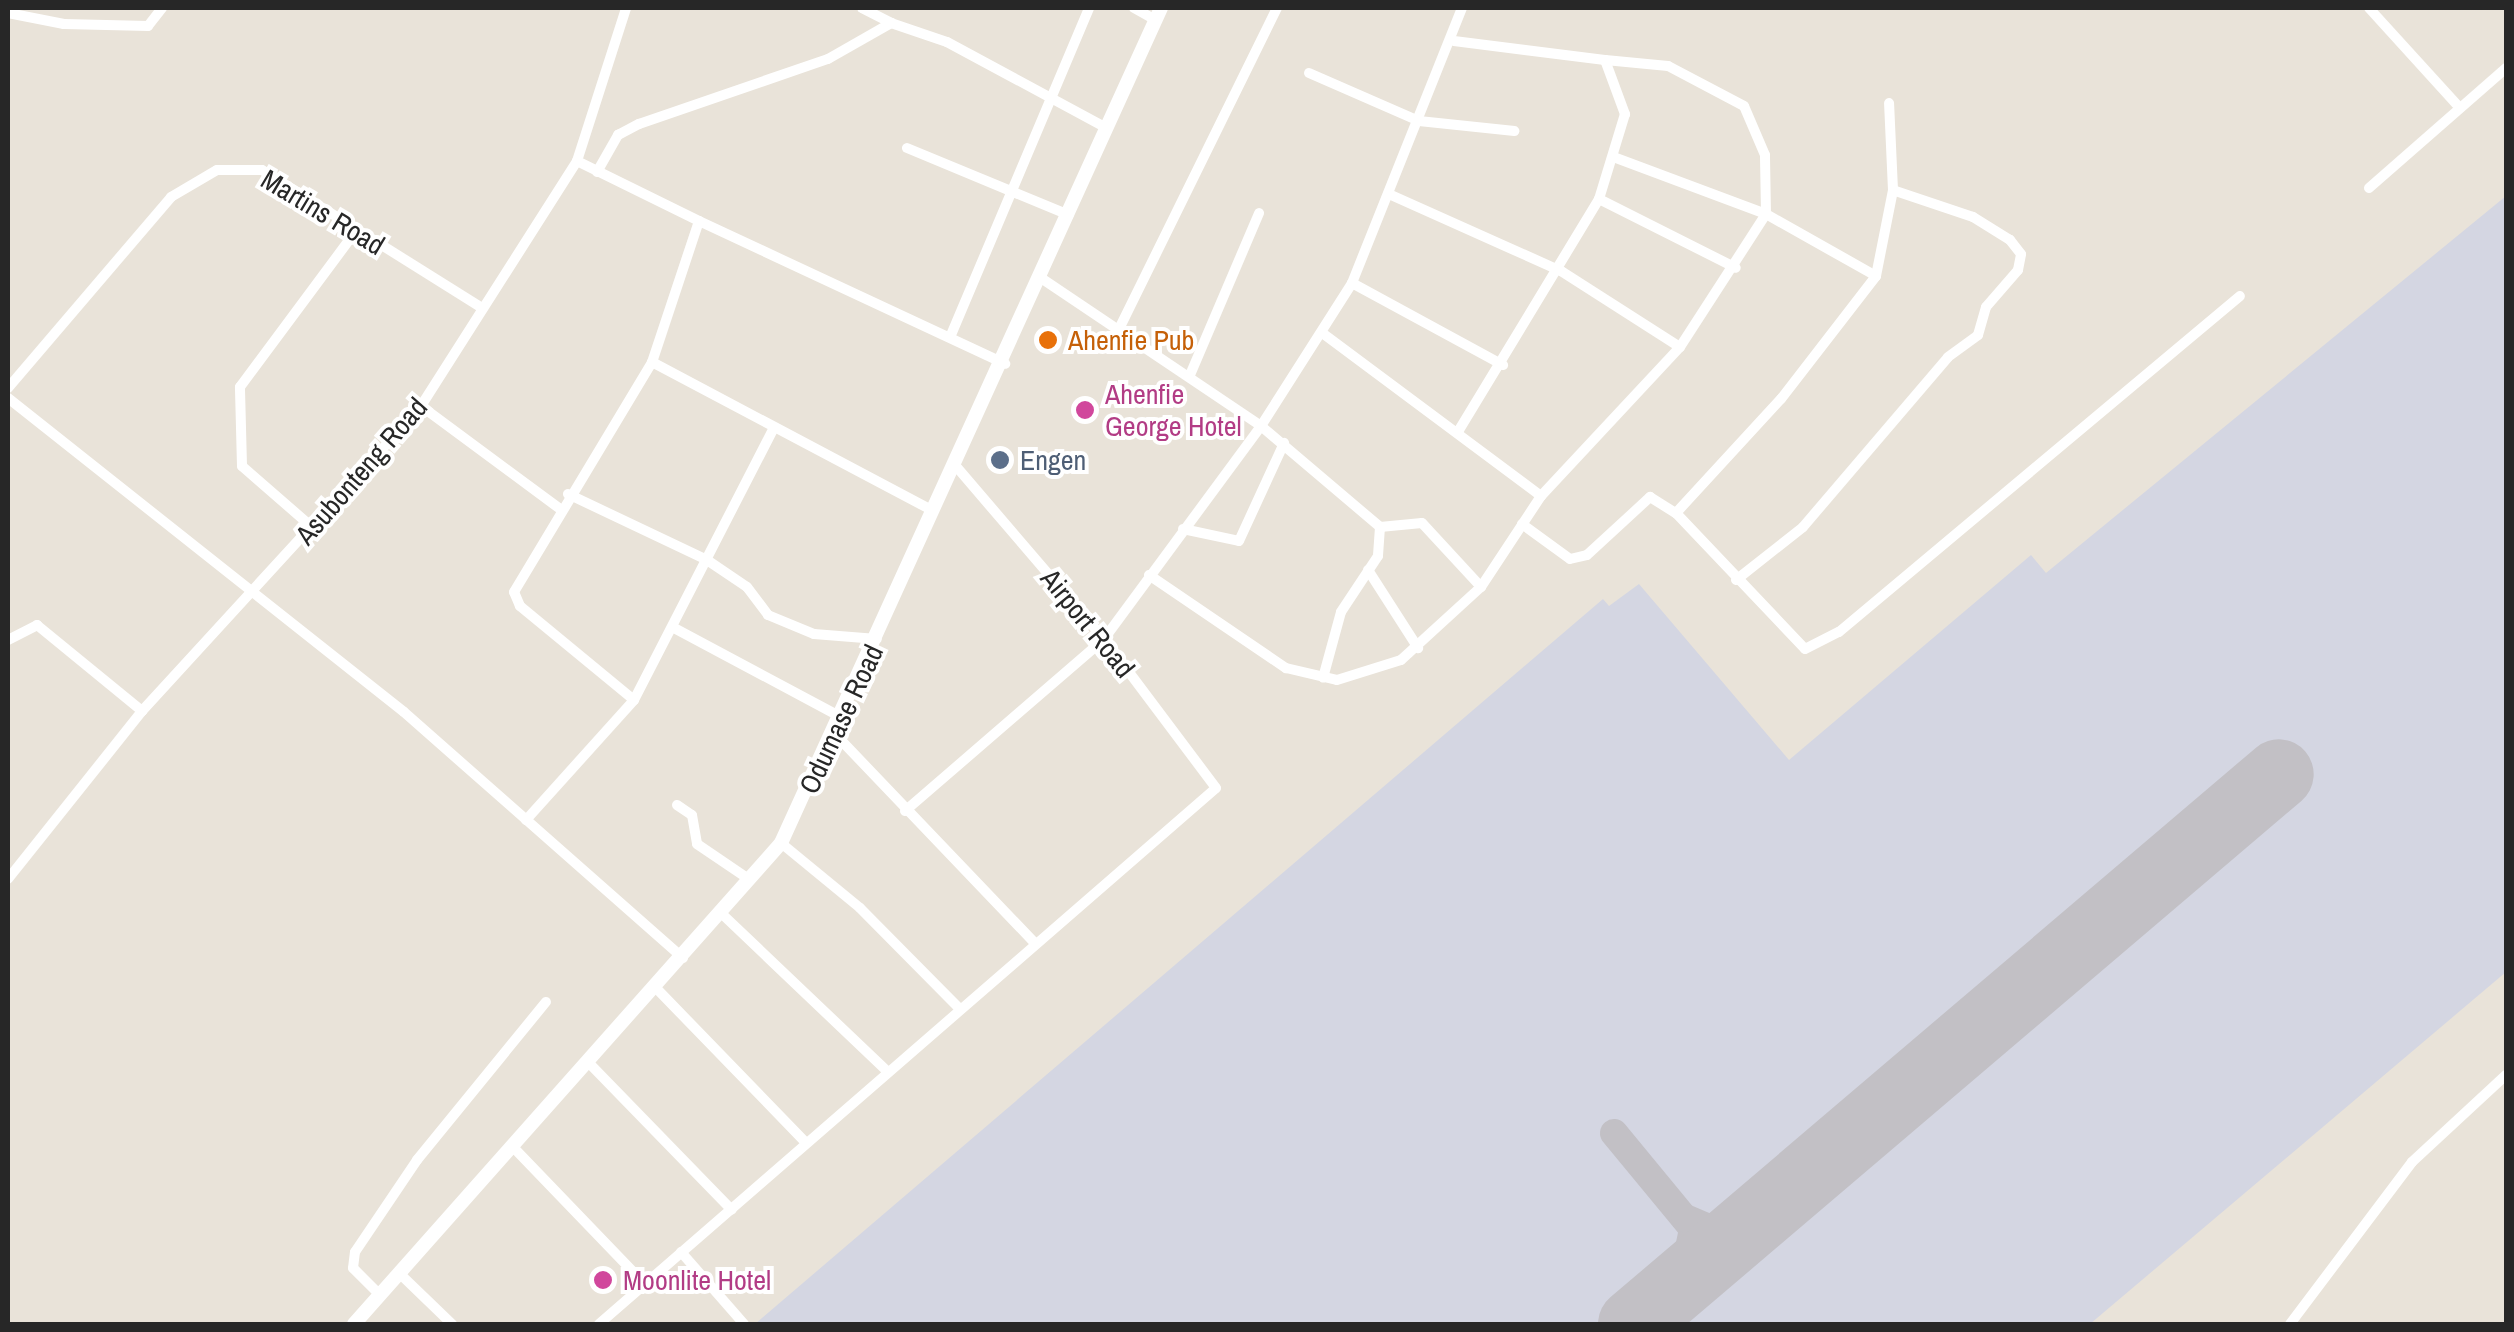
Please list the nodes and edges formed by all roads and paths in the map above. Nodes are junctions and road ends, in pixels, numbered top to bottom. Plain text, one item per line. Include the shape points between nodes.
1 (162, 8) edge
2 (626, 8) edge
3 (862, 8) edge
4 (1089, 8) edge
5 (1134, 8) edge
6 (1277, 8) edge
7 (1462, 8) edge
8 (2369, 8) edge
9 (8, 13) edge
10 (1159, 14) edge
11 (891, 22) junction
12 (1454, 40) junction
13 (1605, 60) junction
14 (2506, 68) edge
15 (1308, 73) dead end
16 (1048, 98) junction
17 (1889, 103) dead end
18 (2460, 108) junction
19 (1419, 122) junction
20 (1107, 128) junction
21 (1514, 131) dead end
22 (907, 148) dead end
23 (1616, 158) junction
24 (577, 161) junction
25 (597, 172) junction
26 (1013, 187) junction
27 (2368, 188) dead end
28 (1893, 190) junction
29 (1391, 195) junction
30 (1600, 199) junction
31 (1259, 213) dead end
32 (1766, 214) junction
33 (1069, 216) junction
34 (700, 221) junction
35 (355, 232) junction
36 (1736, 268) junction
37 (1561, 271) junction
38 (1876, 276) junction
39 (1041, 278) junction
40 (1352, 283) junction
41 (2240, 296) dead end
42 (480, 307) junction
43 (1120, 328) junction
44 (950, 334) junction
45 (1325, 335) junction
46 (1680, 347) junction
47 (652, 362) junction
48 (1005, 364) junction
49 (1504, 365) junction
50 (1190, 375) junction
51 (8, 388) edge
52 (8, 398) edge
53 (421, 406) junction
54 (1261, 426) junction
55 (773, 430) junction
56 (1460, 430) junction
57 (1284, 444) junction
58 (954, 464) junction
59 (568, 494) junction
60 (1541, 496) junction
61 (559, 508) junction
62 (930, 509) junction
63 (1676, 512) junction
64 (1522, 524) junction
65 (1380, 526) junction
66 (313, 528) junction
67 (1183, 529) junction
68 (707, 560) junction
69 (1368, 570) junction
70 (1149, 574) junction
71 (1736, 580) junction
72 (1481, 587) junction
73 (256, 594) junction
74 (676, 628) junction
75 (878, 639) junction
76 (1104, 639) junction
77 (8, 640) edge
78 (1418, 648) junction
79 (1323, 678) junction
80 (634, 700) junction
81 (142, 711) junction
82 (844, 718) junction
83 (836, 735) junction
84 (678, 805) dead end
85 (905, 810) junction
86 (526, 820) junction
87 (781, 843) junction
88 (8, 878) edge
89 (750, 880) junction
90 (721, 914) junction
91 (1034, 942) junction
92 (684, 959) junction
93 (657, 989) junction
94 (546, 1002) dead end
95 (959, 1008) junction
96 (588, 1062) junction
97 (887, 1071) junction
98 (2506, 1075) edge
99 (806, 1142) junction
100 (513, 1146) junction
101 (732, 1210) junction
102 (681, 1252) junction
103 (399, 1273) junction
104 (644, 1283) junction
105 (380, 1294) junction
106 (354, 1324) edge
107 (452, 1324) edge
108 (599, 1324) edge
109 (744, 1324) edge
110 (2290, 1324) edge

1 - 9 street via 148,26 64,24
2 - 24 street, Asubonteng Road
3 - 11 street
4 - 16 street
5 - 10 street
6 - 43 street
7 - 12 street
8 - 18 street
10 - 20 main road, Odumase Road
11 - 16 street via 947,42
11 - 25 street via 828,59 638,124 618,135
12 - 13 street
12 - 19 street
13 - 23 street via 1623,101
13 - 32 street via 1668,66 1744,106 1766,155
14 - 18 street
15 - 19 street
16 - 20 street
16 - 26 street
17 - 28 street
18 - 27 street
19 - 21 street
19 - 29 street
20 - 33 main road, Odumase Road
22 - 26 street
23 - 30 street
23 - 32 street
24 - 25 street
24 - 42 street, Asubonteng Road
25 - 34 street
26 - 33 street
26 - 44 street
28 - 38 street
28 - 71 street via 1972,217 2010,240 2020,254 2018,270 1986,307 1978,335 1948,357 1802,527
29 - 37 street
29 - 40 street
30 - 36 street
30 - 37 street
31 - 50 street
32 - 36 street
32 - 38 street
33 - 39 main road, Odumase Road
34 - 44 street
34 - 47 street
35 - 42 street, Martins Road
35 - 51 street, Martins Road via 262,170 194,179
35 - 66 street via 240,387 242,466
36 - 46 street
37 - 46 street
37 - 49 street
38 - 63 street via 1781,399
39 - 43 street
39 - 48 main road, Odumase Road
40 - 45 street
40 - 49 street
41 - 71 street via 1827,640 1805,649 1786,637
42 - 53 street, Asubonteng Road
43 - 50 street
44 - 48 street
45 - 54 street
45 - 56 street
46 - 60 street
47 - 55 street
47 - 59 street
48 - 58 main road, Odumase Road
49 - 56 street
50 - 54 street
52 - 73 street
53 - 61 street
53 - 66 street, Asubonteng Road
54 - 57 street
54 - 67 street
55 - 62 street
55 - 68 street
56 - 60 street
57 - 65 street
57 - 67 street via 1239,541
58 - 62 main road, Odumase Road
58 - 76 street, Airport Road
59 - 61 street
59 - 68 street
60 - 64 street
61 - 80 street via 514,592 520,606
62 - 75 main road, Odumase Road
63 - 64 street via 1650,497 1586,555 1570,559
63 - 71 street
64 - 72 street
65 - 69 street via 1383,540
65 - 72 street via 1422,523
66 - 73 street, Asubonteng Road
67 - 70 street
68 - 74 street
68 - 75 street via 747,587 768,615 814,634
69 - 78 street
69 - 79 street via 1331,636
70 - 76 street
70 - 79 street via 1286,668
72 - 78 street
73 - 81 street, Asubonteng Road
73 - 86 street
74 - 80 street
74 - 82 street
75 - 82 main road, Odumase Road
76 - 85 street
76 - 91 street, Airport Road via 1216,788
77 - 81 street via 37,625
78 - 79 street via 1369,674
80 - 86 street
81 - 88 street, Asubonteng Road
82 - 83 main road, Odumase Road
83 - 85 street
83 - 87 main road, Odumase Road
84 - 89 street via 692,815 697,844
85 - 91 street
86 - 92 street
87 - 89 main road, Odumase Road
87 - 95 street via 870,917
89 - 90 main road, Odumase Road
90 - 92 main road, Odumase Road
90 - 97 street
91 - 95 street
92 - 93 main road, Odumase Road
93 - 96 main road, Odumase Road
93 - 99 street
94 - 105 street via 417,1160 355,1252 354,1268
95 - 97 street
96 - 100 main road, Odumase Road
96 - 101 street
97 - 99 street
98 - 110 street via 2412,1162
99 - 101 street
100 - 103 main road, Odumase Road
100 - 104 street
101 - 102 street
102 - 104 street
102 - 109 street
103 - 105 main road, Odumase Road
103 - 107 street
104 - 108 street
105 - 106 main road, Odumase Road

